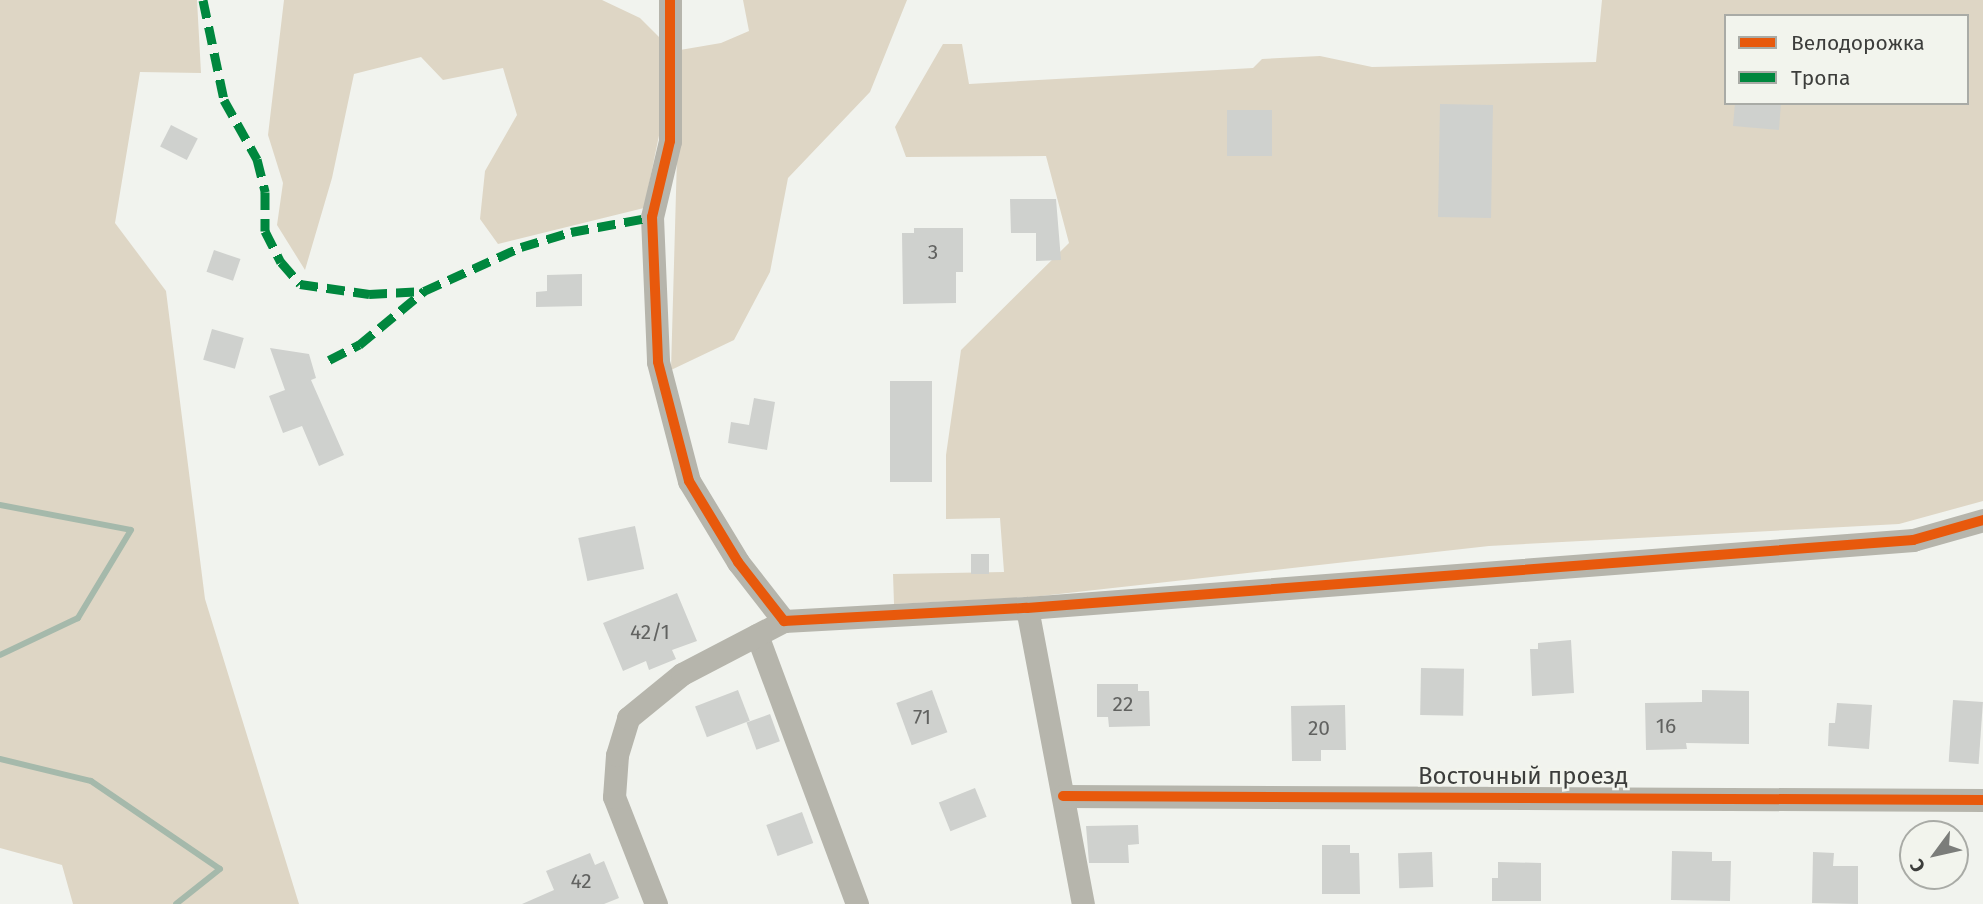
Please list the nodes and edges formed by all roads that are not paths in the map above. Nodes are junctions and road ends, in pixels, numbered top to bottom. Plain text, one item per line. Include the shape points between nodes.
1 (670, 0) edge
2 (1983, 520) edge
3 (1027, 608) junction
4 (784, 621) junction
5 (757, 635) junction
6 (1063, 796) junction
7 (1983, 800) edge
8 (656, 904) edge
9 (857, 904) edge
10 (1083, 904) edge

1 - 4 street via 670,141 652,217 658,362 689,481 738,562
2 - 3 street via 1913,540
3 - 4 street
3 - 6 street
4 - 5 street
5 - 8 street via 682,674 628,718 617,755 614,797
5 - 9 street
6 - 7 street, Восточный проезд
6 - 10 street

